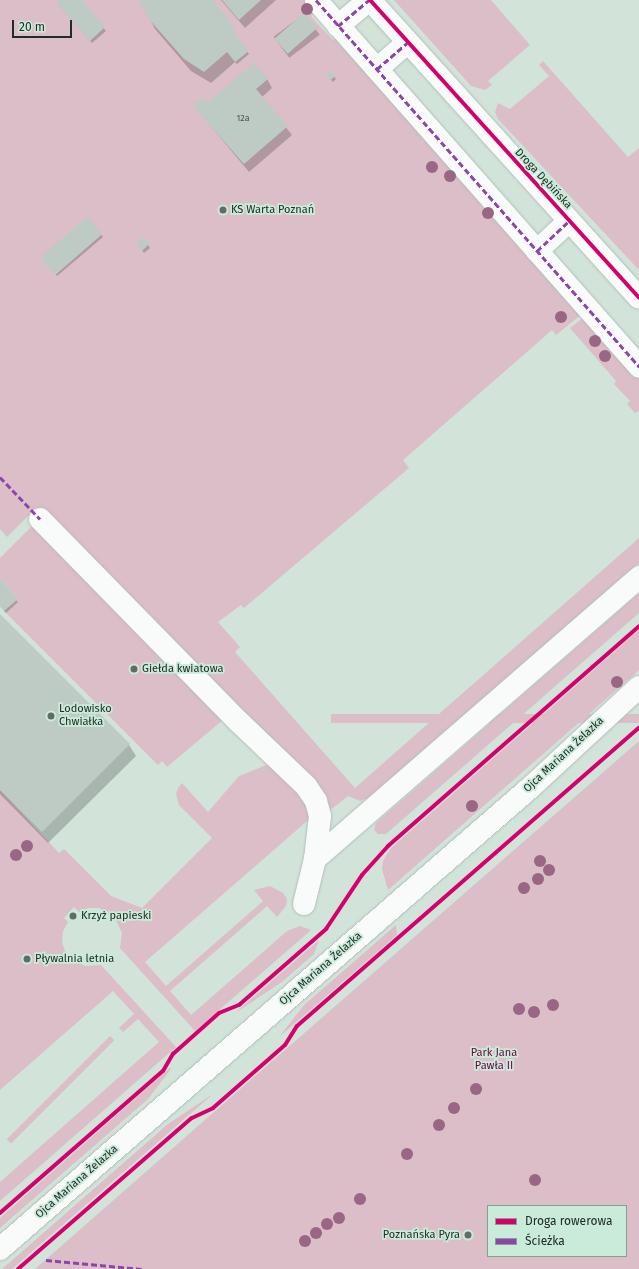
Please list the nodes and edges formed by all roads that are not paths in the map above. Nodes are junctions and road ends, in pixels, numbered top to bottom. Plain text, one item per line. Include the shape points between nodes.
1 (316, 0) edge
2 (369, 0) edge
3 (338, 26) junction
4 (407, 43) junction
5 (377, 69) junction
6 (569, 221) junction
7 (537, 251) junction
8 (639, 298) edge
9 (639, 367) edge
10 (40, 519) dead end
11 (639, 577) edge
12 (639, 687) edge
13 (315, 859) junction
14 (304, 904) dead end
15 (0, 1249) edge

1 - 3 street
2 - 3 street
2 - 4 street, Droga Dębińska
3 - 5 street
4 - 5 street
4 - 6 street, Droga Dębińska
5 - 7 street
6 - 7 street
6 - 8 street, Droga Dębińska
7 - 9 street
10 - 13 street via 238,721 306,786 316,801 320,816
11 - 13 street
12 - 15 street, Ojca Mariana Żelazka via 531,787
13 - 14 street

